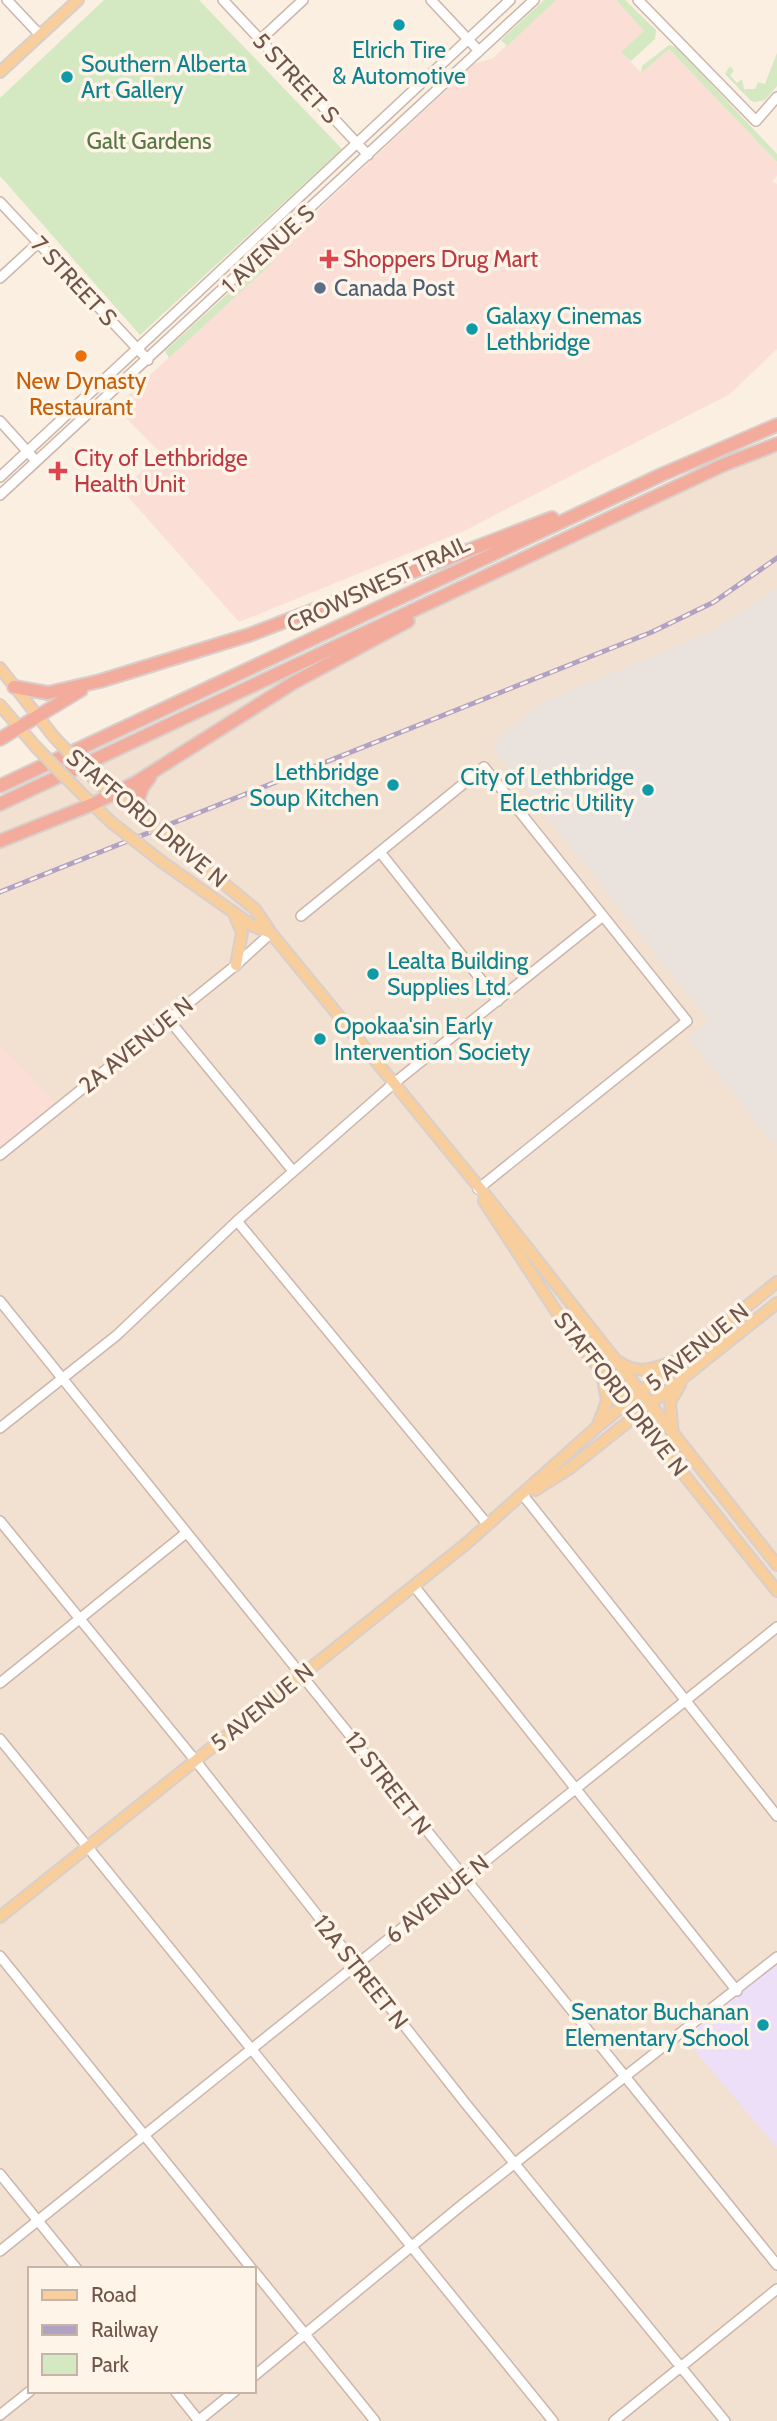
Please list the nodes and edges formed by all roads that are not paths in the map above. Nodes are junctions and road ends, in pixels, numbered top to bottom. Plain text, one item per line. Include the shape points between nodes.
1 (7, 0) edge
2 (78, 0) edge
3 (223, 0) edge
4 (303, 0) edge
5 (431, 0) edge
6 (510, 0) edge
7 (534, 0) edge
8 (638, 0) edge
9 (40, 35) junction
10 (468, 39) junction
11 (261, 40) junction
12 (479, 51) junction
13 (0, 72) edge
14 (777, 97) edge
15 (357, 144) junction
16 (368, 155) junction
17 (0, 201) edge
18 (38, 243) junction
19 (0, 278) edge
20 (137, 348) junction
21 (148, 360) junction
22 (777, 419) edge
23 (0, 421) edge
24 (777, 425) edge
25 (777, 444) edge
26 (777, 449) edge
27 (28, 452) junction
28 (36, 461) junction
29 (723, 466) junction
30 (661, 475) junction
31 (0, 477) edge
32 (0, 495) edge
33 (575, 534) junction
34 (0, 668) edge
35 (100, 681) junction
36 (14, 687) junction
37 (0, 705) edge
38 (37, 719) junction
39 (19, 729) junction
40 (0, 739) edge
41 (158, 770) junction
42 (0, 786) edge
43 (115, 794) junction
44 (0, 804) edge
45 (93, 804) junction
46 (138, 811) junction
47 (148, 822) joint
48 (0, 841) edge
49 (380, 852) junction
50 (232, 911) junction
51 (301, 916) dead end
52 (604, 916) junction
53 (271, 933) junction
54 (236, 965) junction
55 (498, 1001) junction
56 (169, 1020) junction
57 (393, 1084) junction
58 (0, 1155) edge
59 (293, 1171) junction
60 (478, 1189) junction
61 (237, 1221) junction
62 (777, 1282) edge
63 (0, 1301) edge
64 (777, 1303) edge
65 (608, 1355) junction
66 (682, 1359) junction
67 (601, 1370) junction
68 (685, 1377) junction
69 (63, 1379) junction
70 (639, 1393) junction
71 (628, 1403) junction
72 (649, 1406) junction
73 (637, 1415) junction
74 (598, 1426) junction
75 (0, 1428) edge
76 (673, 1436) junction
77 (523, 1495) junction
78 (0, 1521) edge
79 (488, 1525) junction
80 (186, 1533) junction
81 (777, 1565) edge
82 (414, 1586) junction
83 (777, 1591) edge
84 (81, 1618) junction
85 (777, 1627) edge
86 (303, 1674) junction
87 (0, 1683) edge
88 (684, 1700) junction
89 (0, 1739) edge
90 (195, 1760) junction
91 (575, 1788) junction
92 (777, 1816) edge
93 (89, 1846) junction
94 (462, 1878) junction
95 (0, 1917) edge
96 (0, 1956) edge
97 (777, 1957) edge
98 (355, 1965) junction
99 (737, 1990) junction
100 (250, 2050) junction
101 (625, 2077) junction
102 (143, 2135) junction
103 (515, 2163) junction
104 (0, 2174) edge
105 (37, 2220) junction
106 (410, 2248) junction
107 (0, 2251) edge
108 (777, 2265) edge
109 (75, 2267) edge
110 (251, 2267) edge
111 (256, 2274) edge
112 (777, 2289) edge
113 (305, 2334) junction
114 (682, 2367) junction
115 (256, 2374) edge
116 (28, 2393) edge
117 (177, 2393) edge
118 (233, 2393) edge
119 (0, 2415) edge
120 (199, 2421) edge
121 (376, 2421) edge
122 (553, 2421) edge
123 (614, 2421) edge
124 (725, 2421) edge

1 - 9 street
2 - 9 main road
3 - 11 street, 5 STREET S
4 - 11 street
5 - 10 street
6 - 10 street, 1 AVENUE S
7 - 12 street, 1 AVENUE S
8 - 14 street via 756,121
9 - 13 main road
10 - 12 street
10 - 15 street, 1 AVENUE S
11 - 15 street, 5 STREET S
12 - 16 street, 1 AVENUE S
15 - 16 street, 5 STREET S
15 - 20 street, 1 AVENUE S
16 - 21 street, 1 AVENUE S
17 - 18 street, 7 STREET S
18 - 19 street
18 - 20 street, 7 STREET S
20 - 21 street, 7 STREET S
20 - 27 street, 1 AVENUE S
21 - 28 street, 1 AVENUE S
22 - 30 highway
23 - 27 street
24 - 30 highway, CROWSNEST TRAIL
25 - 29 highway, CROWSNEST TRAIL
26 - 29 highway
27 - 28 street
27 - 31 street, 1 AVENUE S
28 - 32 street, 1 AVENUE S
29 - 33 highway, CROWSNEST TRAIL
30 - 35 highway via 292,619
30 - 42 highway, CROWSNEST TRAIL
33 - 41 highway via 293,683
33 - 44 highway, CROWSNEST TRAIL
34 - 36 main road, STAFFORD DRIVE N
35 - 36 highway via 48,693
35 - 38 highway
36 - 38 main road, STAFFORD DRIVE N
37 - 39 main road, STAFFORD DRIVE N
38 - 39 highway
38 - 43 main road, STAFFORD DRIVE N, bridge via 97,782
39 - 40 highway
39 - 45 main road, STAFFORD DRIVE N, bridge
41 - 43 highway
41 - 46 highway via 139,794
43 - 45 highway
43 - 46 main road, STAFFORD DRIVE N
45 - 48 highway
45 - 50 main road, STAFFORD DRIVE N, bridge via 162,862
46 - 47 highway
47 - 53 main road, STAFFORD DRIVE N, bridge via 255,909
49 - 51 street
49 - 52 street via 484,767
49 - 55 street
50 - 53 main road, STAFFORD DRIVE N
50 - 54 main road via 242,933
52 - 55 street
52 - 60 street via 687,1021
53 - 54 street, 2A AVENUE N
53 - 57 main road, STAFFORD DRIVE N
54 - 56 street, 2A AVENUE N
55 - 57 street
56 - 58 street, 2A AVENUE N
56 - 59 street
57 - 59 street
57 - 60 main road, STAFFORD DRIVE N
59 - 61 street
60 - 65 main road, STAFFORD DRIVE N
60 - 67 main road, STAFFORD DRIVE N via 551,1306
61 - 69 street via 117,1335
61 - 79 street
62 - 66 main road, 5 AVENUE N
63 - 69 street, 12 STREET N
64 - 68 main road, 5 AVENUE N
65 - 66 main road via 636,1371
65 - 70 main road, STAFFORD DRIVE N
66 - 70 main road, 5 AVENUE N
67 - 71 main road, STAFFORD DRIVE N
67 - 74 main road via 607,1401
68 - 72 main road, 5 AVENUE N
68 - 76 main road via 670,1402
69 - 75 street
69 - 80 street, 12 STREET N
70 - 71 main road, 5 AVENUE N
70 - 72 main road, STAFFORD DRIVE N
71 - 73 main road, STAFFORD DRIVE N
71 - 74 main road, 5 AVENUE N
72 - 73 main road, 5 AVENUE N
72 - 76 main road, STAFFORD DRIVE N
73 - 77 main road, 5 AVENUE N via 565,1472
73 - 83 main road, STAFFORD DRIVE N
74 - 77 main road, 5 AVENUE N
76 - 81 main road, STAFFORD DRIVE N
77 - 79 main road, 5 AVENUE N
77 - 88 street
78 - 84 street, 12A STREET N
79 - 82 main road, 5 AVENUE N
80 - 84 street
80 - 86 street, 12 STREET N
82 - 86 main road, 5 AVENUE N
82 - 91 street
84 - 87 street
84 - 90 street, 12A STREET N
85 - 88 street, 6 AVENUE N
86 - 90 main road, 5 AVENUE N
86 - 94 street, 12 STREET N
88 - 91 street, 6 AVENUE N
88 - 92 street
89 - 93 street
90 - 93 main road, 5 AVENUE N
90 - 98 street, 12A STREET N
91 - 94 street, 6 AVENUE N
91 - 99 street
93 - 95 main road, 5 AVENUE N
93 - 100 street
94 - 98 street, 6 AVENUE N
94 - 101 street, 12 STREET N
96 - 102 street
97 - 99 street
98 - 100 street, 6 AVENUE N
98 - 103 street, 12A STREET N
99 - 101 street
100 - 102 street, 6 AVENUE N
100 - 106 street
101 - 103 street
101 - 108 street, 12 STREET N
102 - 105 street, 6 AVENUE N
102 - 110 street
103 - 106 street
103 - 114 street, 12A STREET N
104 - 105 street
105 - 107 street, 6 AVENUE N
105 - 109 street
106 - 113 street
106 - 122 street
111 - 113 street
112 - 114 street
113 - 115 street
113 - 121 street
114 - 123 street
114 - 124 street, 12A STREET N
116 - 119 street
117 - 120 street
118 - 120 street

